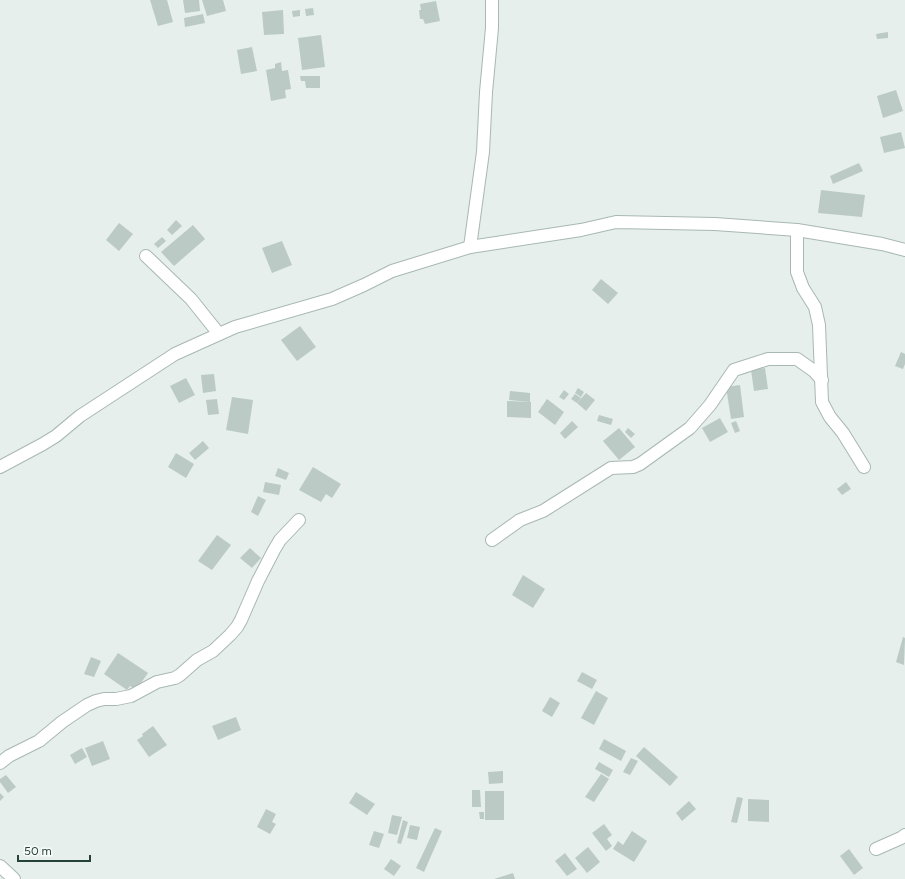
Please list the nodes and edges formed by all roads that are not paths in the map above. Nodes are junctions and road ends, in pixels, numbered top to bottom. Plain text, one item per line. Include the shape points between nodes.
1 (492, 0) edge
2 (796, 230) junction
3 (470, 247) junction
4 (905, 250) edge
5 (146, 256) dead end
6 (219, 334) junction
7 (822, 380) junction
8 (0, 467) edge
9 (864, 467) dead end
10 (299, 520) dead end
11 (492, 540) dead end
12 (0, 763) edge
13 (905, 835) edge
14 (876, 849) dead end
15 (0, 866) edge
16 (14, 879) edge

1 - 3 street via 483,152
2 - 3 street via 715,224 616,222
2 - 4 street
2 - 7 street via 797,272 815,307 819,325
3 - 6 street via 392,271 332,299
5 - 6 street via 191,299
6 - 8 street via 175,354 80,416 56,436
7 - 9 street via 822,402
7 - 11 street via 814,371 797,360 768,358 734,370 710,405 690,428 640,464 633,467 611,468 543,511 520,520
10 - 12 street via 274,550 237,627 213,651 175,678 158,682 130,696 104,699 87,705 39,741
13 - 14 street
15 - 16 street

